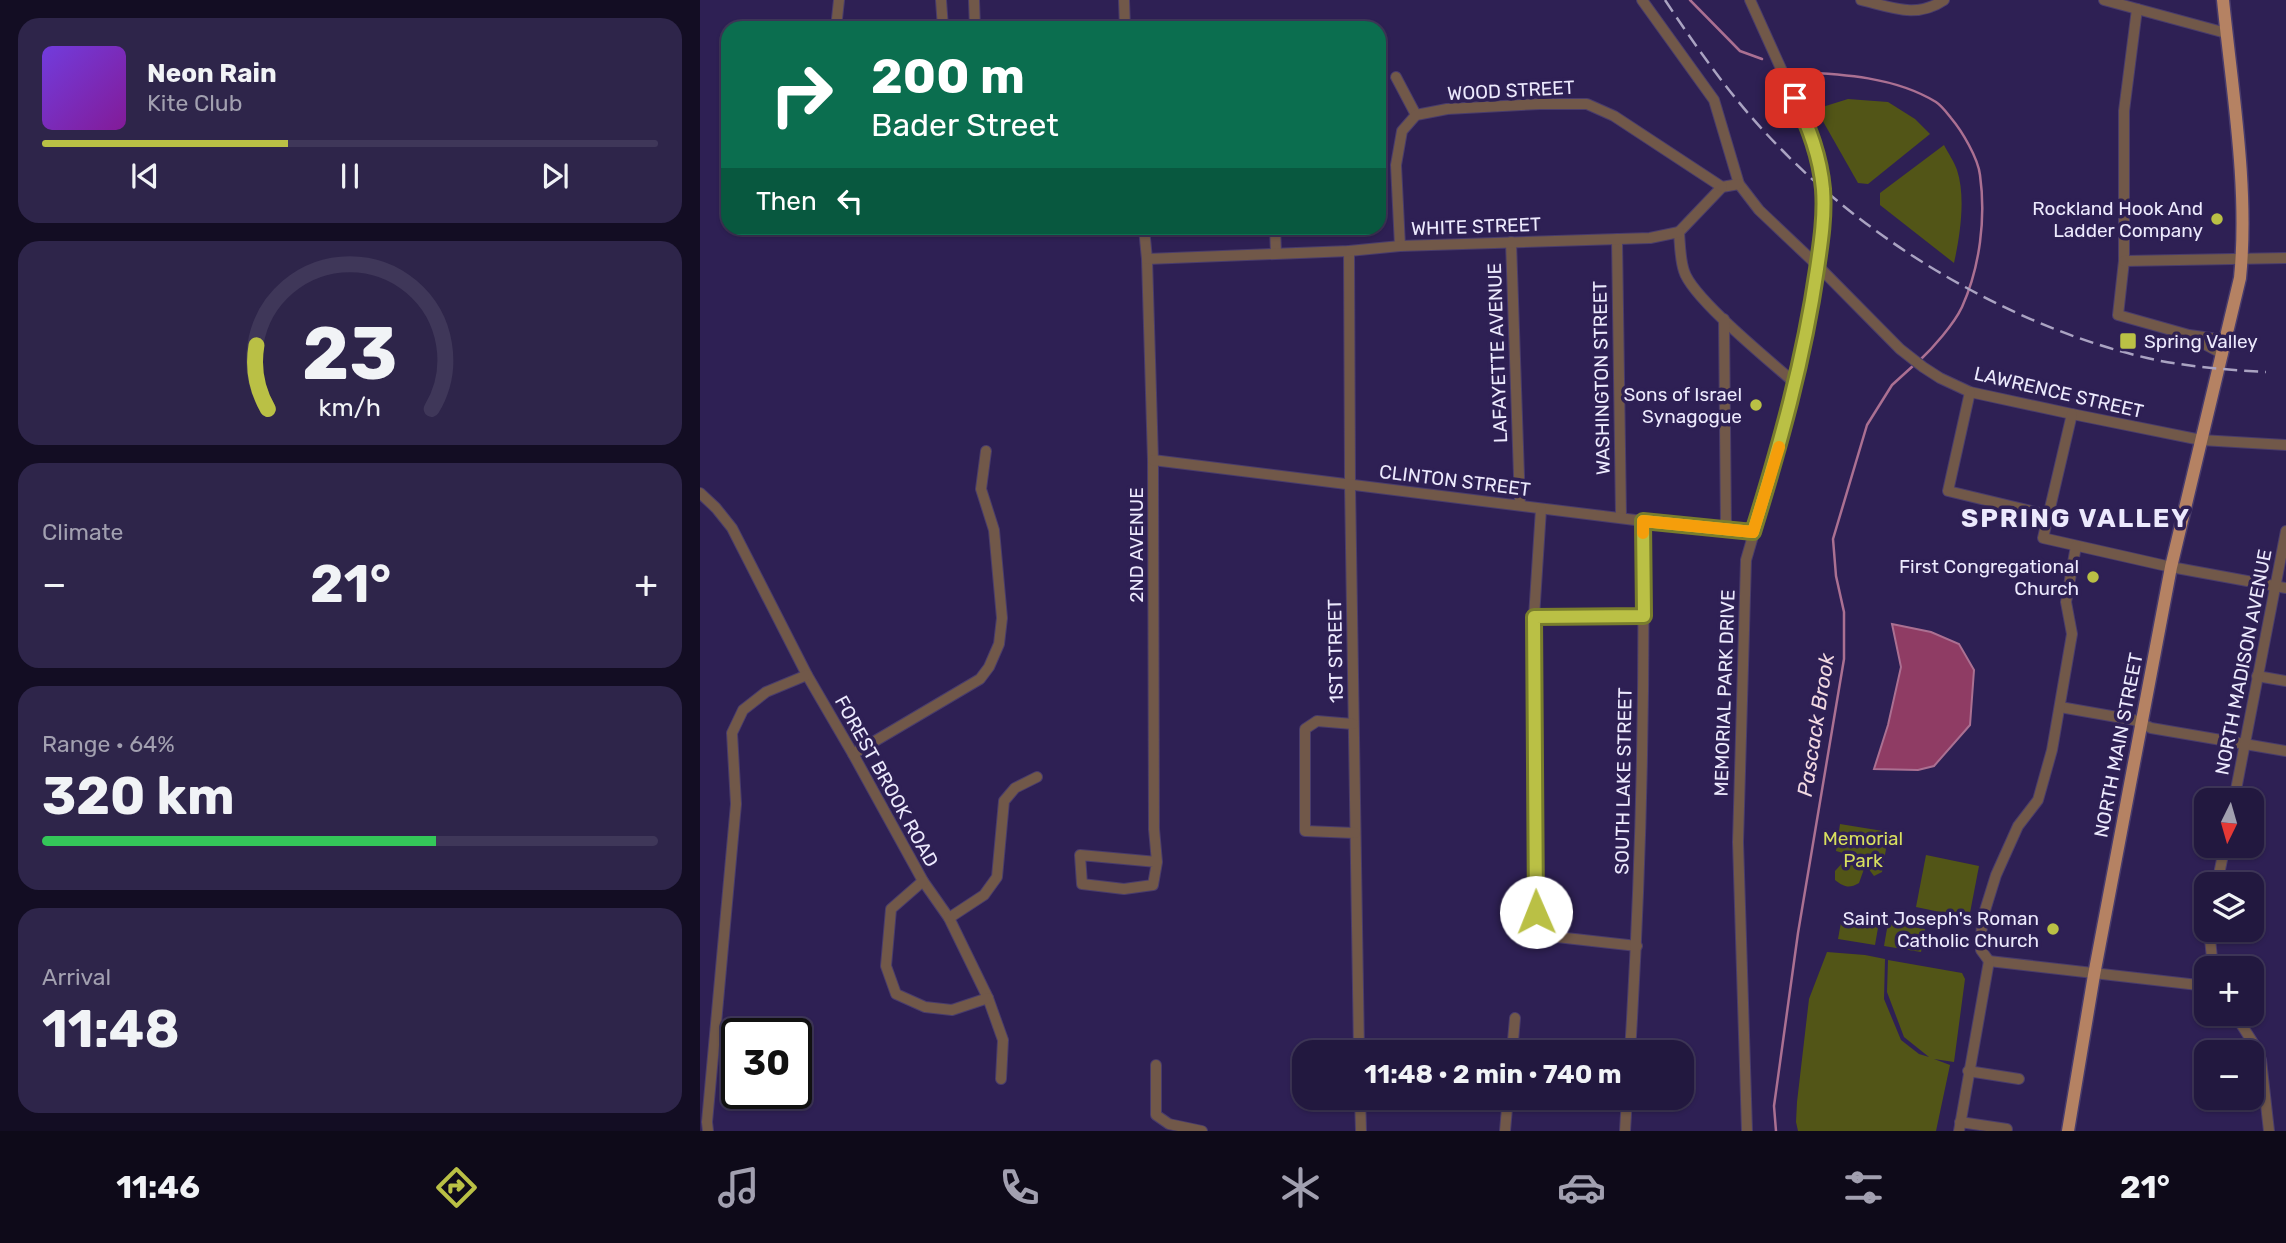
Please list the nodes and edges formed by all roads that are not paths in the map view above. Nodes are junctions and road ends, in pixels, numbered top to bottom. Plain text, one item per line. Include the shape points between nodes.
1 (839, 0) edge
2 (941, 0) edge
3 (974, 0) edge
4 (1124, 0) edge
5 (1642, 0) edge
6 (1750, 0) edge
7 (1861, 0) edge
8 (1944, 0) edge
9 (2104, 0) edge
10 (2223, 0) edge
11 (2137, 9) junction
12 (837, 21) edge
13 (942, 21) edge
14 (975, 21) edge
15 (1125, 21) edge
16 (2226, 33) junction
17 (1396, 78) dead end
18 (1416, 115) junction
19 (1740, 184) junction
20 (1721, 187) junction
21 (1679, 232) junction
22 (1145, 235) edge
23 (1275, 235) edge
24 (1617, 239) junction
25 (1511, 242) junction
26 (1399, 246) junction
27 (1349, 251) junction
28 (1276, 253) junction
29 (2242, 258) junction
30 (2286, 258) edge
31 (1147, 259) junction
32 (2124, 261) junction
33 (1817, 265) junction
34 (1724, 319) junction
35 (2189, 335) junction
36 (2226, 340) junction
37 (2223, 354) junction
38 (1796, 384) junction
39 (1970, 392) junction
40 (2072, 414) junction
41 (2201, 440) junction
42 (2286, 445) edge
43 (986, 451) dead end
44 (1153, 460) junction
45 (1350, 485) junction
46 (700, 493) edge
47 (700, 500) edge
48 (1520, 505) junction
49 (716, 508) junction
50 (1541, 509) junction
51 (2048, 515) junction
52 (1621, 517) junction
53 (1643, 521) junction
54 (1726, 530) junction
55 (2286, 531) edge
56 (1753, 532) junction
57 (2076, 546) junction
58 (2171, 567) junction
59 (2281, 587) edge
60 (1644, 616) junction
61 (1534, 617) junction
62 (807, 675) junction
63 (2257, 676) junction
64 (2286, 681) edge
65 (2060, 707) junction
66 (1353, 724) junction
67 (2142, 724) junction
68 (2244, 743) junction
69 (2286, 751) edge
70 (853, 754) junction
71 (1037, 777) dead end
72 (2236, 788) edge
73 (1355, 833) junction
74 (1157, 862) junction
75 (923, 881) junction
76 (949, 918) junction
77 (1637, 946) junction
78 (1989, 961) junction
79 (2094, 975) junction
80 (2194, 985) edge
81 (988, 998) junction
82 (1515, 1018) dead end
83 (2242, 1026) edge
84 (1359, 1040) edge
85 (1513, 1040) edge
86 (1631, 1040) edge
87 (1156, 1065) dead end
88 (1968, 1071) junction
89 (1001, 1079) dead end
90 (2019, 1079) dead end
91 (1360, 1110) edge
92 (1507, 1110) edge
93 (1627, 1110) edge
94 (1959, 1127) edge
95 (2007, 1129) dead end
96 (708, 1131) edge
97 (1201, 1131) edge
98 (1361, 1131) edge
99 (1505, 1131) edge
100 (1625, 1131) edge
101 (1746, 1131) edge
102 (2068, 1131) edge
103 (2269, 1131) edge

1 - 12 street
2 - 13 street
3 - 14 street
4 - 15 street
5 - 19 street, LAWRENCE STREET via 1714,100
6 - 33 street, MEMORIAL PARK DRIVE via 1817,154 1823,203
7 - 8 street via 1913,12 1928,10
9 - 11 street
10 - 16 main road, NORTH MAIN STREET
11 - 16 street
11 - 32 street via 2124,111
16 - 29 main road, NORTH MAIN STREET via 2241,181
17 - 18 street
18 - 20 street, WOOD STREET via 1447,109 1587,104 1614,116
18 - 26 street via 1402,131 1396,165
19 - 20 street
19 - 33 street, LAWRENCE STREET via 1759,210
20 - 21 street
21 - 24 street, WHITE STREET
21 - 34 street via 1684,273
22 - 31 street, 2ND AVENUE
23 - 28 street
24 - 25 street, WHITE STREET
24 - 52 street, WASHINGTON STREET
25 - 26 street, WHITE STREET
25 - 48 street, LAFAYETTE AVENUE
26 - 27 street, WHITE STREET
27 - 28 street, WHITE STREET
27 - 45 street, 1ST STREET
28 - 31 street, WHITE STREET
29 - 30 street
29 - 32 street
29 - 36 main road, NORTH MAIN STREET
31 - 44 street, 2ND AVENUE
32 - 35 street via 2118,315
33 - 38 street, MEMORIAL PARK DRIVE
33 - 39 street, LAWRENCE STREET via 1900,349 1940,378
34 - 38 street
34 - 54 street
35 - 36 street
35 - 37 street
36 - 37 main road, NORTH MAIN STREET
37 - 41 main road, NORTH MAIN STREET
38 - 56 street, MEMORIAL PARK DRIVE
39 - 40 street, LAWRENCE STREET
39 - 51 street via 1948,491
40 - 41 street, LAWRENCE STREET
40 - 51 street
41 - 42 street, LAWRENCE STREET
41 - 58 main road, NORTH MAIN STREET
43 - 70 street via 981,489 994,530 1002,618 999,644 989,667 981,679
44 - 45 street, CLINTON STREET
44 - 74 street, 2ND AVENUE
45 - 48 street, CLINTON STREET
45 - 66 street, 1ST STREET
46 - 49 street, FOREST BROOK ROAD
47 - 49 street, FOREST BROOK ROAD
48 - 50 street, CLINTON STREET
49 - 62 street, FOREST BROOK ROAD via 732,528
50 - 52 street, CLINTON STREET
50 - 61 street
51 - 57 street via 2043,538
52 - 53 street, CLINTON STREET
53 - 54 street, CLINTON STREET
53 - 60 street, SOUTH LAKE STREET
54 - 56 street, CLINTON STREET
55 - 59 street, NORTH MADISON AVENUE
56 - 101 street, MEMORIAL PARK DRIVE via 1744,593 1738,842
57 - 58 street
57 - 65 street via 2066,602 2072,634
58 - 59 street
58 - 67 main road, NORTH MAIN STREET
59 - 63 street, NORTH MADISON AVENUE
60 - 61 street
60 - 77 street, SOUTH LAKE STREET
61 - 77 street via 1539,935
62 - 70 street, FOREST BROOK ROAD
62 - 96 street via 766,692 743,710 732,733 736,804
63 - 64 street
63 - 68 street, NORTH MADISON AVENUE
65 - 67 street
65 - 78 street via 2038,800 2018,825 1982,920 1981,950
66 - 73 street, 1ST STREET
66 - 73 street via 1317,721 1305,729 1305,831
67 - 68 street
67 - 79 main road, NORTH MAIN STREET
68 - 69 street
68 - 72 street, NORTH MADISON AVENUE
70 - 75 street, FOREST BROOK ROAD
71 - 76 street via 1004,800 997,877 984,895
73 - 84 street, 1ST STREET
74 - 74 street via 1080,855 1082,884 1124,889 1153,885
75 - 76 street, FOREST BROOK ROAD
75 - 81 street via 891,909 886,966 896,995 925,1007 952,1010
76 - 81 street, FOREST BROOK ROAD
77 - 86 street, SOUTH LAKE STREET
78 - 79 street
78 - 88 street
79 - 80 street
79 - 102 main road, NORTH MAIN STREET
81 - 89 street, FOREST BROOK ROAD via 1003,1040
82 - 85 street
83 - 103 street via 2261,1060
87 - 97 street via 1156,1115 1169,1124
88 - 90 street
88 - 94 street
91 - 98 street
92 - 99 street
93 - 100 street
94 - 95 street

